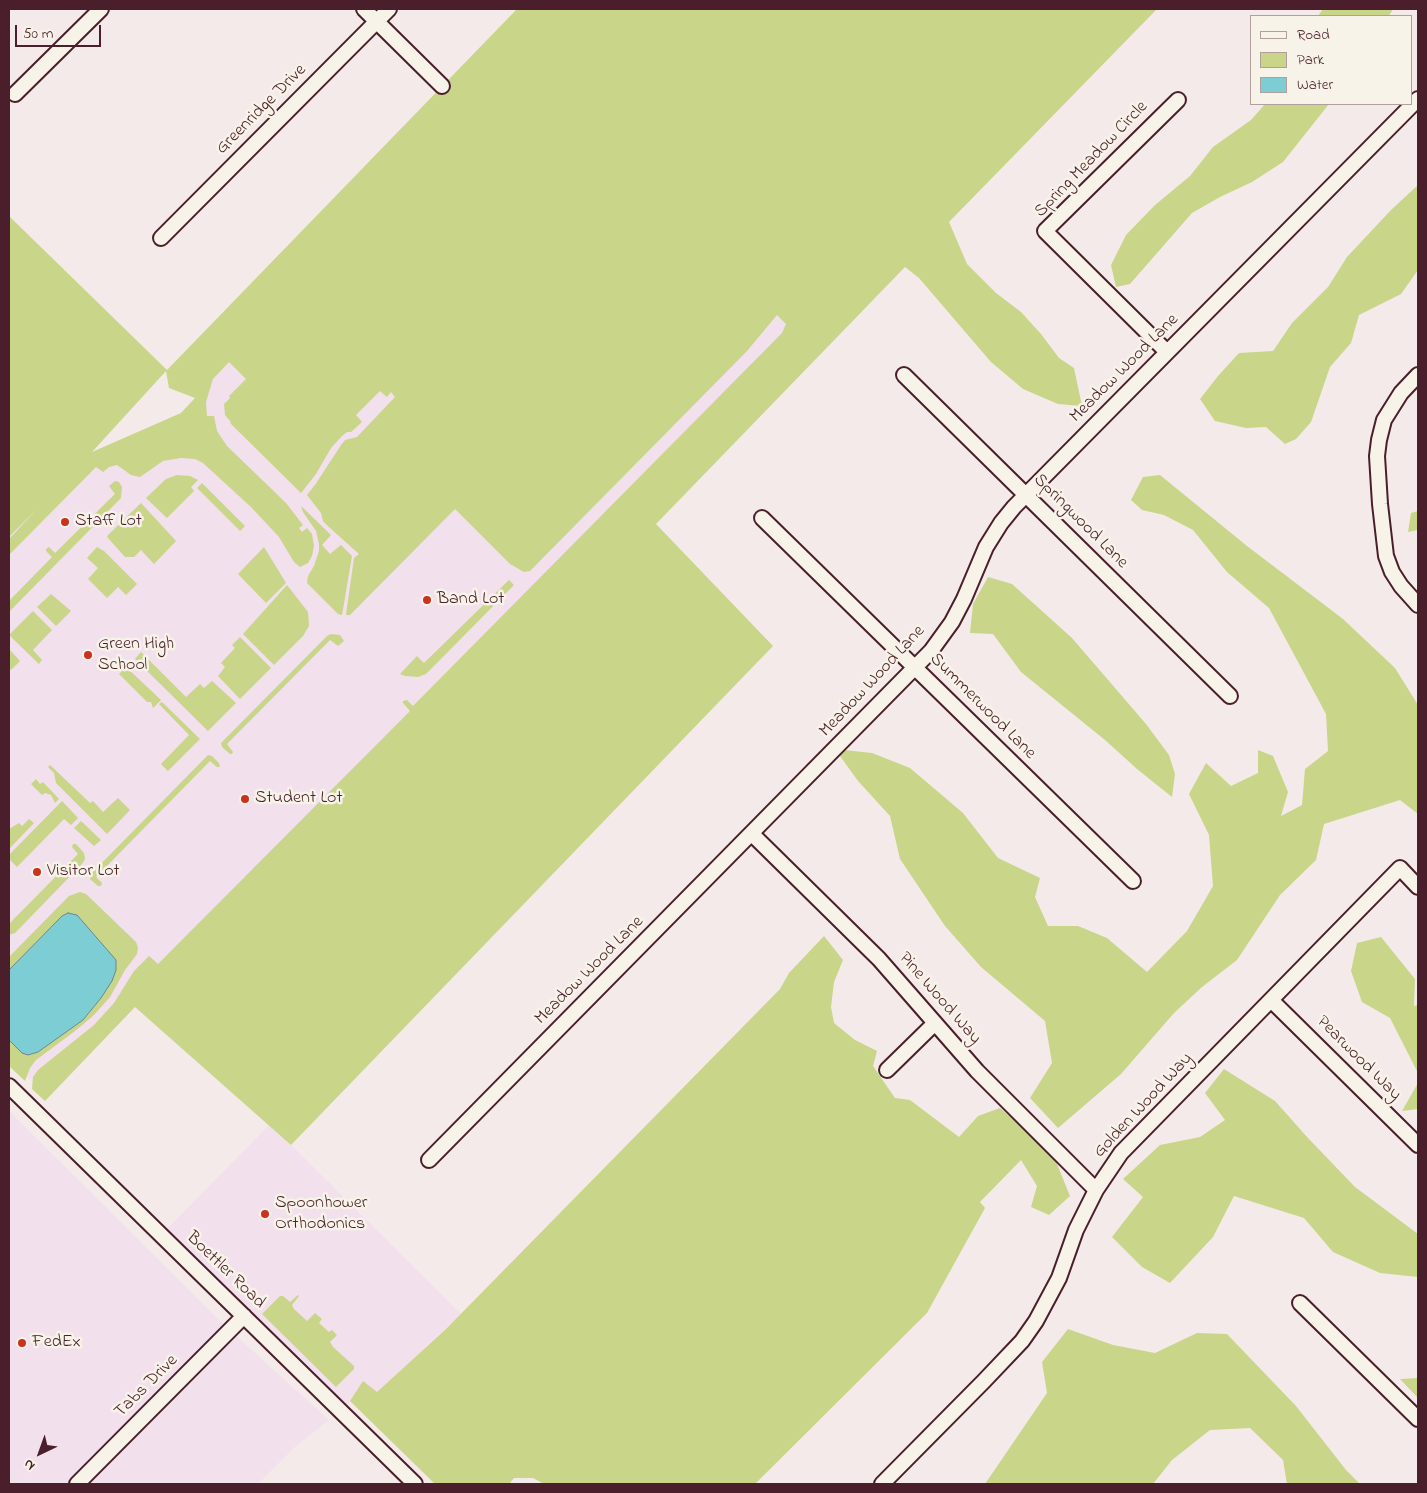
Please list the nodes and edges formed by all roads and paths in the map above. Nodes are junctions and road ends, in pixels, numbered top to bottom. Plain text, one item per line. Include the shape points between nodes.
1 (101, 9) edge
2 (364, 9) edge
3 (389, 9) edge
4 (377, 21) junction
5 (442, 86) dead end
6 (15, 94) dead end
7 (1418, 99) edge
8 (1178, 100) dead end
9 (161, 238) dead end
10 (1167, 352) junction
11 (904, 375) dead end
12 (1418, 375) edge
13 (1026, 495) junction
14 (762, 518) dead end
15 (1418, 605) edge
16 (915, 668) junction
17 (1230, 696) dead end
18 (752, 834) junction
19 (1133, 881) dead end
20 (1418, 887) edge
21 (1271, 1000) junction
22 (935, 1023) junction
23 (887, 1070) dead end
24 (9, 1086) edge
25 (1418, 1145) edge
26 (429, 1160) dead end
27 (1096, 1190) junction
28 (1300, 1303) dead end
29 (244, 1316) junction
30 (1418, 1419) edge
31 (76, 1484) edge
32 (415, 1484) edge
33 (882, 1484) edge

1 - 6 street
2 - 4 street
3 - 4 street, Greenridge Drive
4 - 5 street
4 - 9 street, Greenridge Drive
7 - 10 street, Meadow Wood Lane
8 - 10 street, Spring Meadow Circle via 1045,231
10 - 13 street, Meadow Wood Lane
11 - 13 street, Springwood Lane
12 - 15 street via 1401,393 1384,420 1378,456 1386,556 1401,586
13 - 16 street, Meadow Wood Lane via 1001,523 986,547 952,622
13 - 17 street, Springwood Lane
14 - 16 street, Summerwood Lane
16 - 18 street, Meadow Wood Lane
16 - 19 street, Summerwood Lane
18 - 22 street, Pine Wood Way via 879,959
18 - 26 street, Meadow Wood Lane
20 - 21 street, Golden Wood Way via 1400,868
21 - 25 street, Pearwood Way
21 - 27 street, Golden Wood Way via 1121,1153
22 - 23 street
22 - 27 street, Pine Wood Way via 1006,1102
24 - 29 street, Boettler Road
27 - 33 street, Golden Wood Way via 1048,1301 1022,1341
28 - 30 street
29 - 31 street, Tabs Drive
29 - 32 street, Boettler Road

